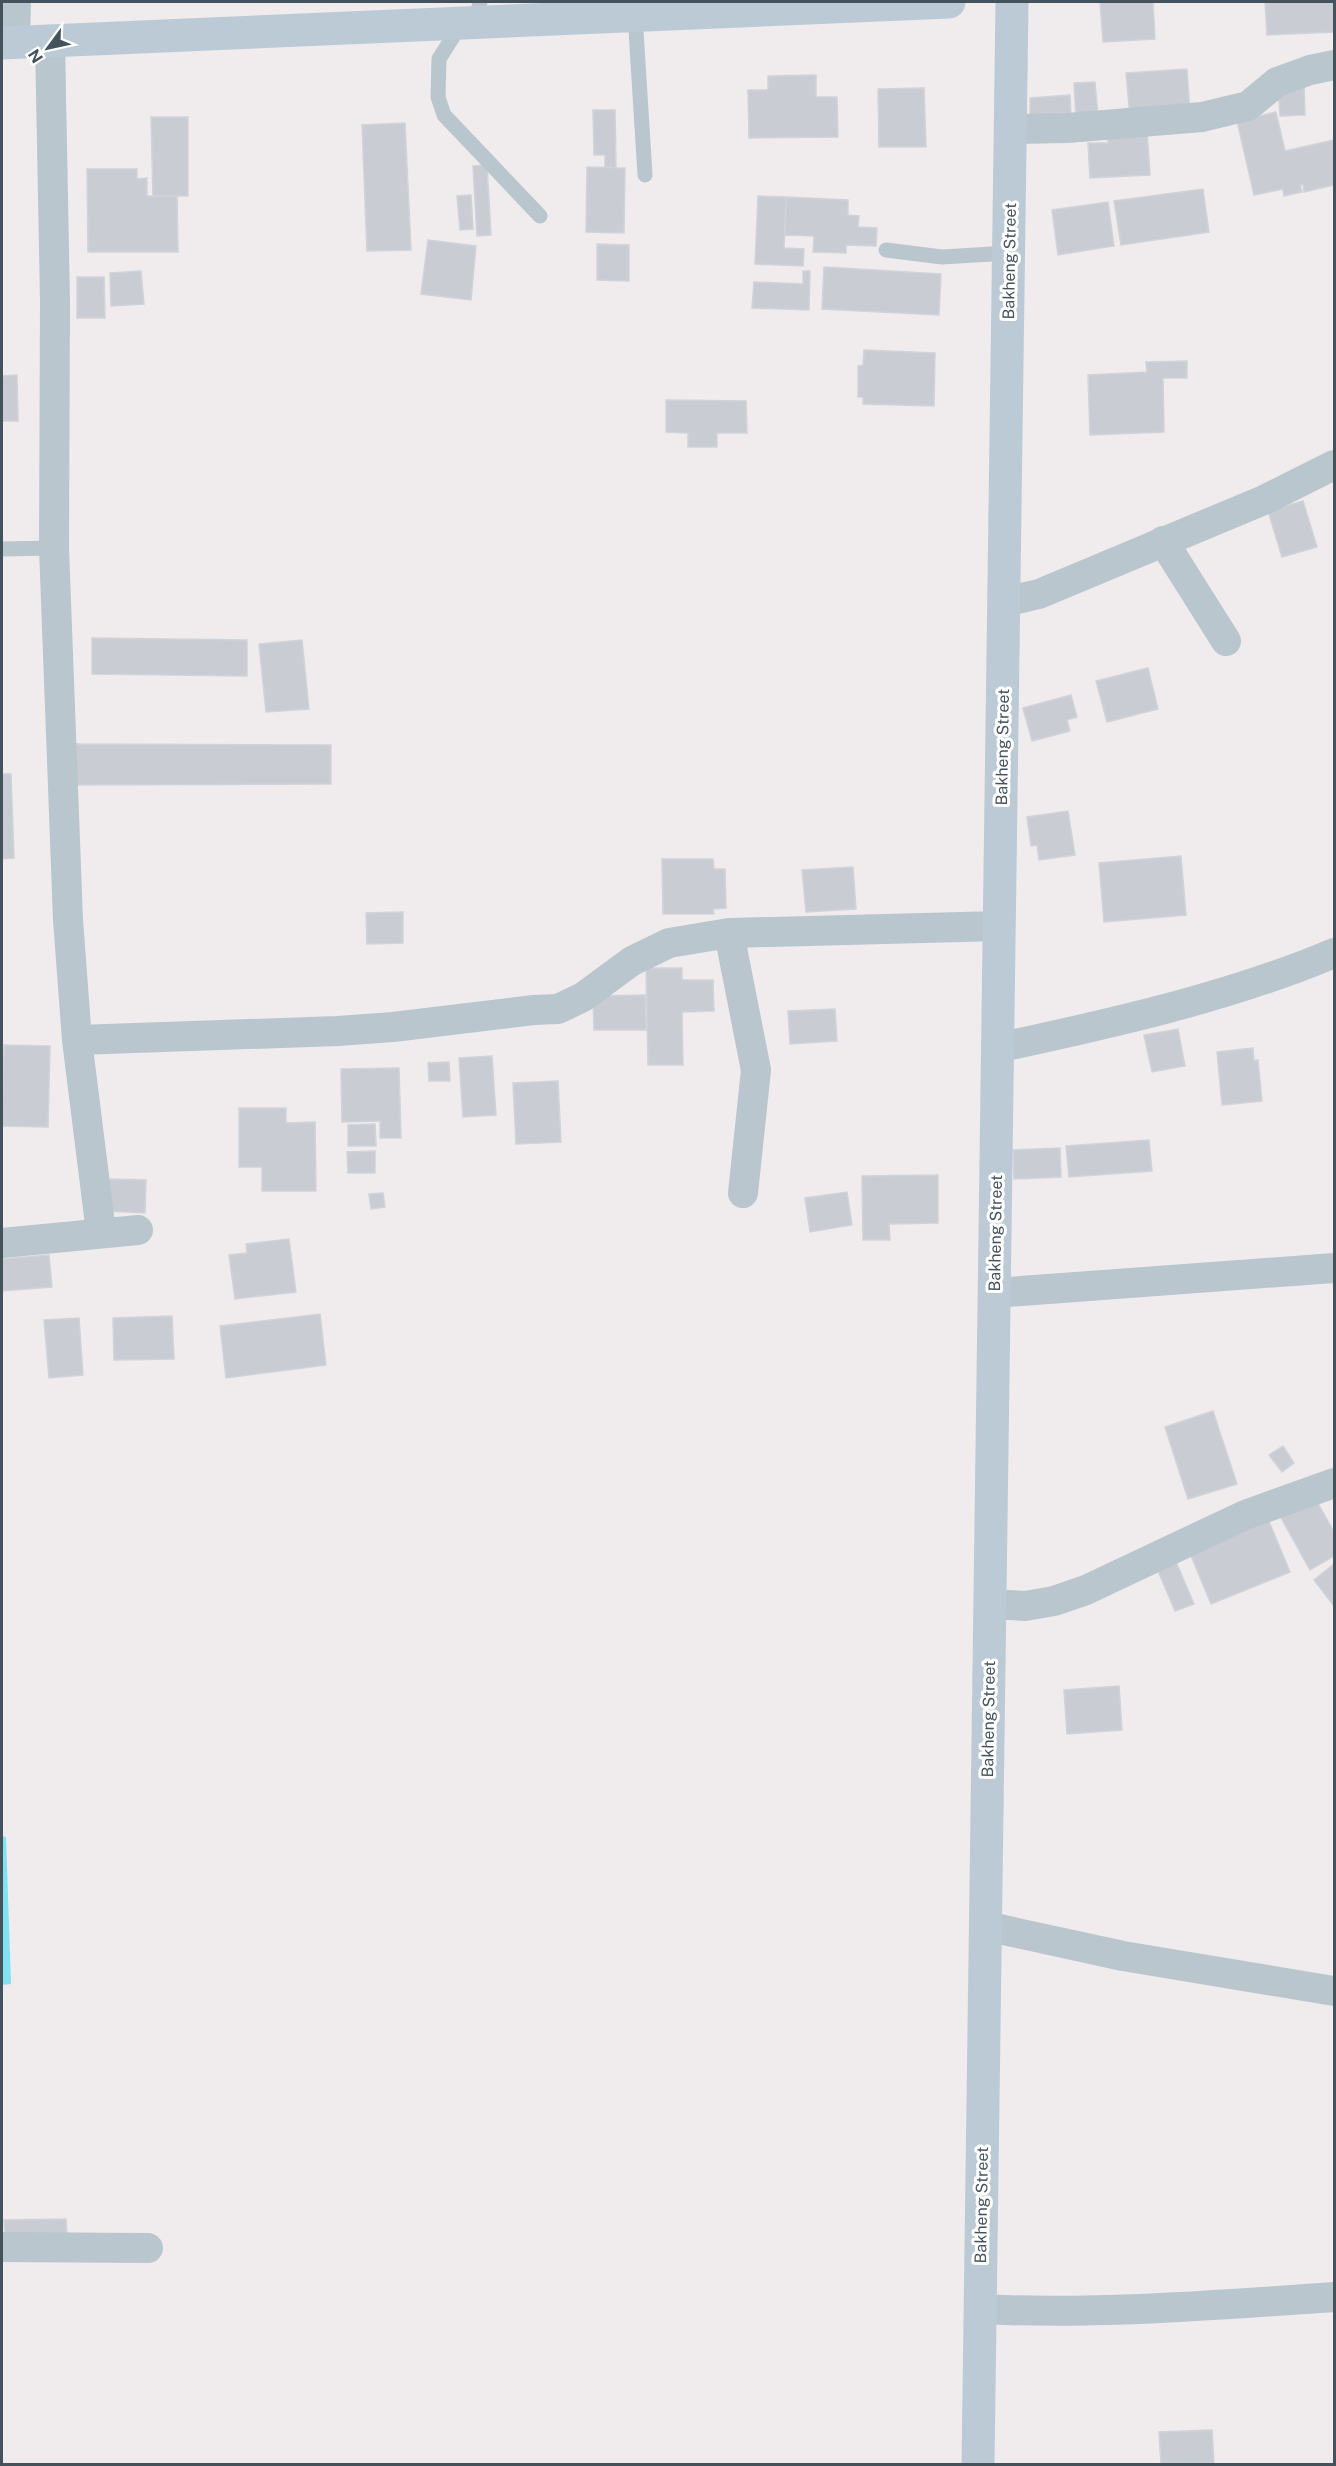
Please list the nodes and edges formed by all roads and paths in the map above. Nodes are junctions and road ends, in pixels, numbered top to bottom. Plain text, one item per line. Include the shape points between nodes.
1 (15, 2) edge
2 (949, 2) edge
3 (1012, 2) edge
4 (698, 7) edge
5 (634, 15) junction
6 (473, 16) edge
7 (50, 42) junction
8 (8, 43) edge
9 (1335, 65) edge
10 (1010, 129) junction
11 (645, 175) dead end
12 (540, 216) dead end
13 (886, 250) dead end
14 (1009, 253) junction
15 (1335, 465) edge
16 (1163, 541) junction
17 (54, 548) junction
18 (2, 549) edge
19 (1004, 602) junction
20 (1226, 641) dead end
21 (999, 926) junction
22 (729, 933) junction
23 (1335, 953) edge
24 (77, 1040) junction
25 (997, 1048) junction
26 (743, 1193) dead end
27 (138, 1230) dead end
28 (101, 1232) junction
29 (2, 1243) edge
30 (1335, 1268) edge
31 (994, 1293) junction
32 (1335, 1484) edge
33 (990, 1604) junction
34 (985, 1926) junction
35 (1335, 1991) edge
36 (2, 2247) edge
37 (148, 2248) dead end
38 (1335, 2296) edge
39 (980, 2309) junction
40 (978, 2464) edge

1 - 8 street
2 - 4 street
3 - 10 street, Bakheng Street
4 - 5 street
5 - 6 street
5 - 11 lane
6 - 7 street
6 - 12 lane via 440,59 438,97 444,115
7 - 8 street
7 - 17 street
9 - 10 street via 1277,82 1248,106 1202,117
10 - 14 street, Bakheng Street
13 - 14 lane via 942,257
14 - 19 street, Bakheng Street
15 - 16 street via 1264,500
16 - 19 street via 1039,594
16 - 20 street
17 - 18 lane
17 - 24 street via 68,920
19 - 21 street, Bakheng Street
21 - 22 street
21 - 25 street, Bakheng Street
22 - 24 street via 669,943 632,961 583,997 558,1009 338,1031
22 - 26 street via 756,1070
23 - 25 street via 1217,993
24 - 28 street
25 - 31 street, Bakheng Street
27 - 28 street
28 - 29 street
30 - 31 street
31 - 33 street, Bakheng Street
32 - 33 street via 1245,1515 1086,1590 1025,1606
33 - 34 street, Bakheng Street
34 - 35 street via 1123,1956
34 - 39 street, Bakheng Street
36 - 37 street
38 - 39 street via 1146,2308
39 - 40 street, Bakheng Street

